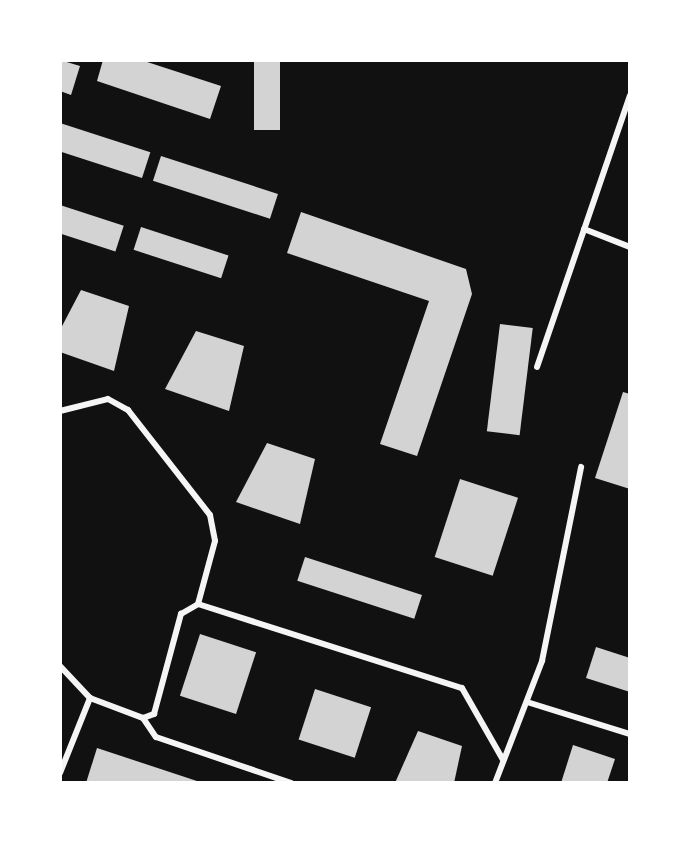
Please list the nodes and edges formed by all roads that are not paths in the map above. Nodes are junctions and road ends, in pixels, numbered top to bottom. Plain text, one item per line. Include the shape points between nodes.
1 (630, 95) edge
2 (584, 229) junction
3 (630, 247) edge
4 (537, 367) dead end
5 (60, 411) edge
6 (581, 467) dead end
7 (198, 604) junction
8 (60, 666) edge
9 (90, 698) junction
10 (527, 702) junction
11 (143, 718) junction
12 (630, 734) edge
13 (503, 760) junction
14 (60, 773) edge
15 (291, 783) edge
16 (495, 783) edge

1 - 2 street
2 - 3 street
2 - 4 street
5 - 7 street via 108,399 128,410 210,515 215,541
6 - 10 street via 554,616
7 - 11 street via 181,614 159,702 154,714
7 - 13 street via 462,688
8 - 9 street
9 - 11 street
9 - 14 street
10 - 12 street
10 - 13 street
11 - 15 street via 156,737
13 - 16 street

